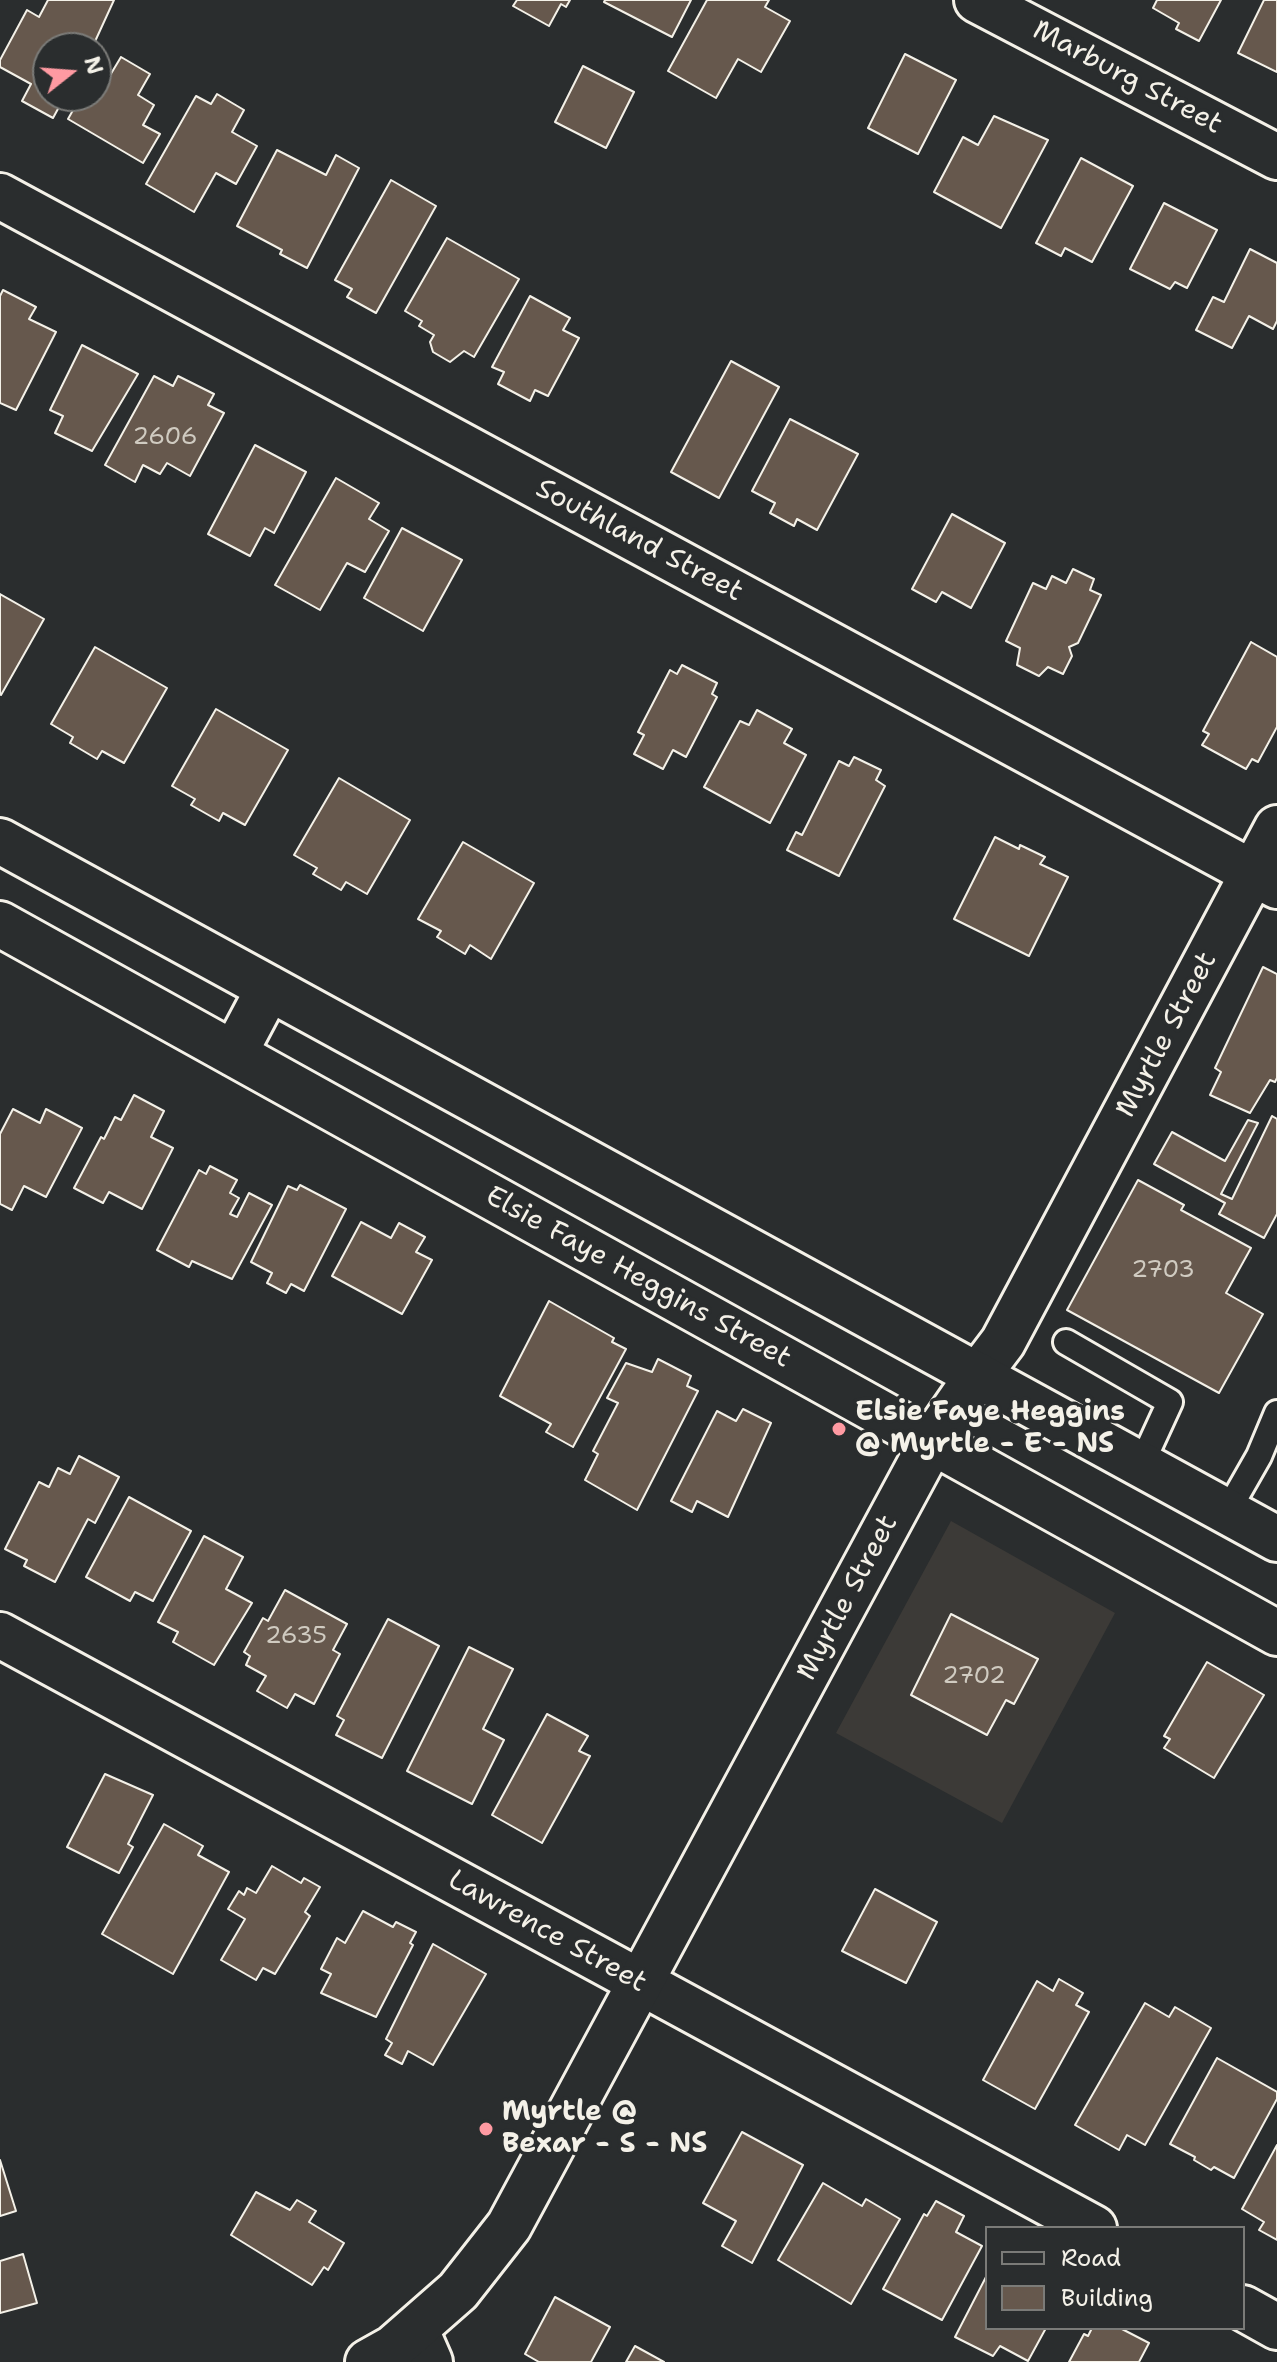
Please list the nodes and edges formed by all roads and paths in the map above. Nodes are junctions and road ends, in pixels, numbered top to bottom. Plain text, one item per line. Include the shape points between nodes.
1 (977, 0) edge
2 (1277, 157) edge
3 (0, 196) edge
4 (1277, 828) edge
5 (0, 841) edge
6 (1265, 880) edge
7 (0, 924) edge
8 (269, 988) junction
9 (234, 1054) junction
10 (1066, 1342) dead end
11 (978, 1375) junction
12 (1277, 1413) edge
13 (933, 1440) junction
14 (1141, 1465) junction
15 (1227, 1512) junction
16 (1277, 1539) edge
17 (1277, 1633) edge
18 (0, 1635) edge
19 (639, 1983) junction
20 (1090, 2226) edge
21 (1245, 2309) edge
22 (1277, 2327) edge
23 (402, 2351) edge

1 - 2 street, Marburg Street
3 - 6 street, Southland Street
4 - 6 street, Myrtle Street
5 - 8 street
6 - 11 street, Myrtle Street via 1003,1342
7 - 9 street, Elsie Faye Heggins Street
8 - 9 street
8 - 11 street
9 - 13 street, Elsie Faye Heggins Street
10 - 14 lane via 1170,1402
11 - 13 street, Myrtle Street
11 - 14 street
12 - 15 lane
13 - 17 street, Elsie Faye Heggins Street
13 - 19 street, Myrtle Street
14 - 15 street
15 - 16 street
18 - 19 street, Lawrence Street
19 - 20 street, Lawrence Street
19 - 23 street, Myrtle Street via 509,2226
21 - 22 street

